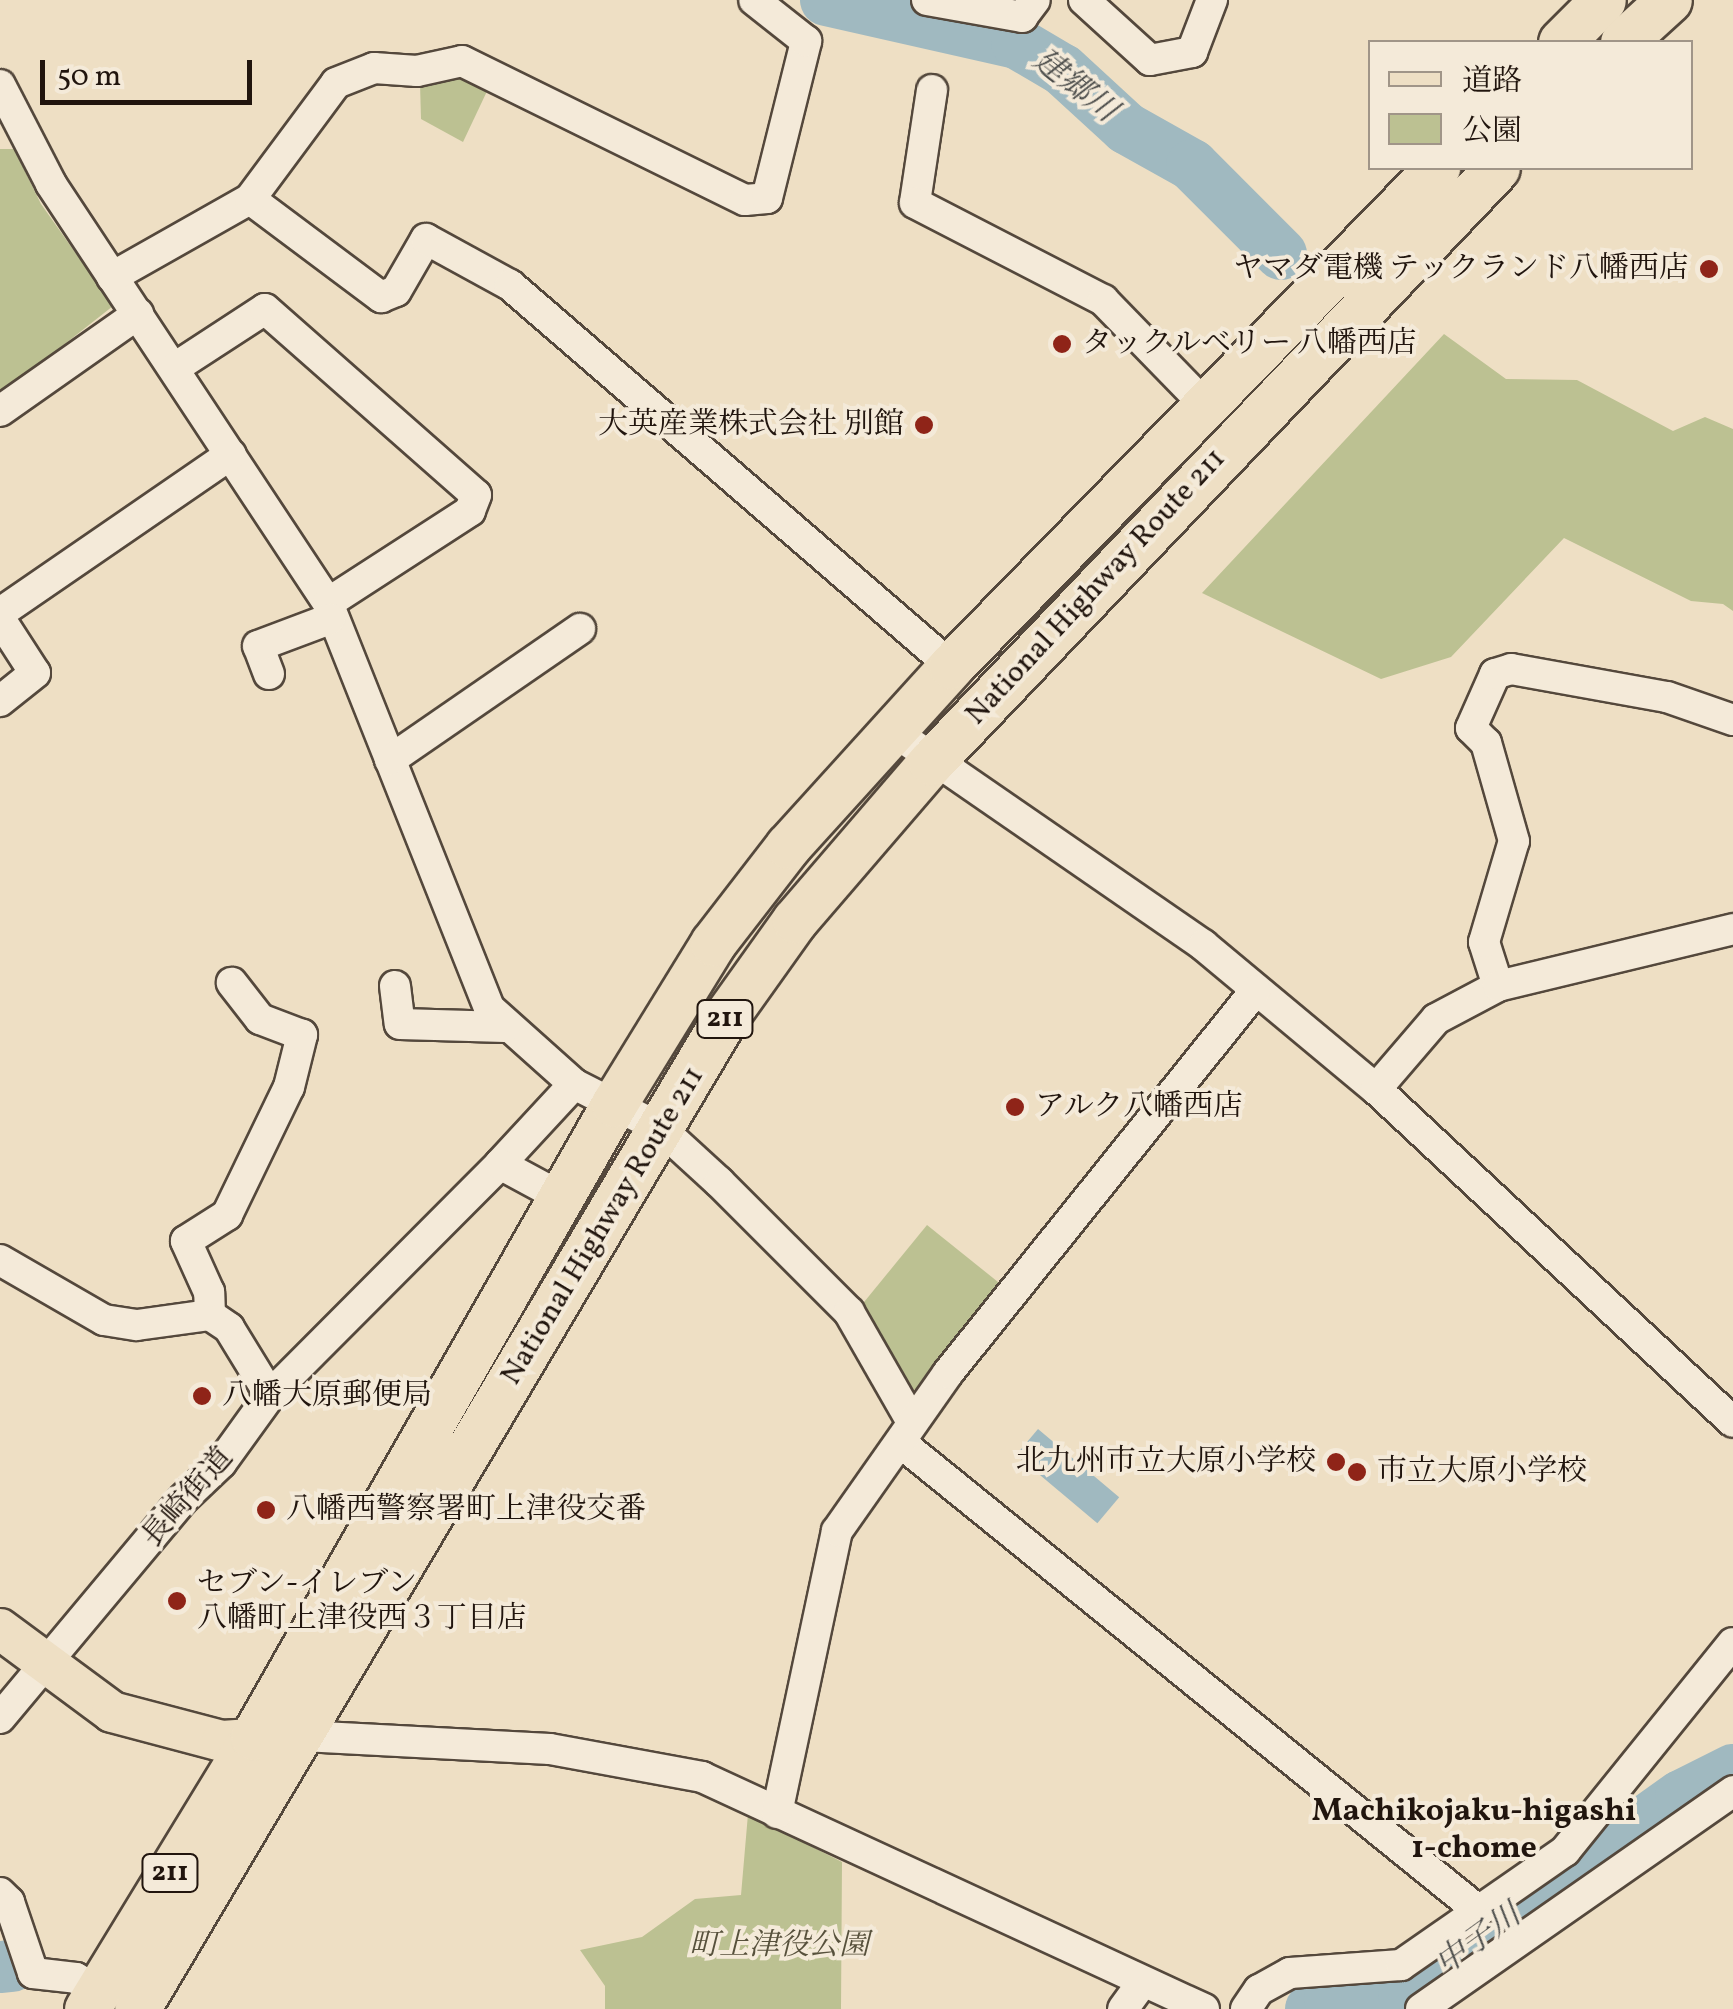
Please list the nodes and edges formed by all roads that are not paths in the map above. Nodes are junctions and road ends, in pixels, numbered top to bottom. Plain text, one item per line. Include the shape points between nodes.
1 (754, 0) edge
2 (927, 0) edge
3 (1035, 0) edge
4 (1084, 0) edge
5 (1212, 0) edge
6 (1604, 0) edge
7 (1670, 0) edge
8 (1564, 40) edge
9 (1625, 40) edge
10 (0, 85) edge
11 (932, 90) dead end
12 (11, 130) edge
13 (1435, 170) edge
14 (1496, 170) edge
15 (250, 199) junction
16 (112, 278) junction
17 (138, 314) junction
18 (176, 367) junction
19 (1206, 406) junction
20 (0, 411) edge
21 (231, 454) junction
22 (329, 611) junction
23 (0, 616) edge
24 (580, 629) dead end
25 (258, 647) dead end
26 (951, 666) junction
27 (0, 701) edge
28 (1733, 720) edge
29 (893, 730) junction
30 (390, 760) junction
31 (931, 762) junction
32 (1733, 929) edge
33 (232, 984) dead end
34 (395, 986) dead end
35 (1498, 986) junction
36 (1255, 991) junction
37 (505, 1028) junction
38 (574, 1084) junction
39 (1376, 1090) junction
40 (614, 1104) junction
41 (660, 1128) junction
42 (500, 1164) junction
43 (563, 1198) junction
44 (0, 1260) edge
45 (210, 1315) junction
46 (270, 1395) junction
47 (1733, 1422) edge
48 (907, 1433) junction
49 (0, 1629) edge
50 (1733, 1642) edge
51 (49, 1666) junction
52 (0, 1718) edge
53 (303, 1736) junction
54 (253, 1737) junction
55 (1733, 1791) edge
56 (778, 1813) junction
57 (1565, 1851) junction
58 (1592, 1885) junction
59 (0, 1892) edge
60 (1479, 1911) junction
61 (1143, 1981) junction
62 (108, 2003) edge
63 (1123, 2009) edge
64 (1204, 2009) edge
65 (1246, 2009) edge
66 (1421, 2009) edge

1 - 15 street via 806,42 767,198 745,200 462,62 417,71 374,68 336,83
2 - 3 street via 1022,18
4 - 5 street via 1150,60 1192,52
6 - 8 highway
7 - 9 highway
10 - 12 street
11 - 19 street via 915,203 1103,300
12 - 16 street
13 - 19 highway, National Highway Route 211 / 211
14 - 31 highway, National Highway Route 211 / 211
15 - 16 street
15 - 26 street via 381,296 396,292 426,238 510,285
16 - 17 street
17 - 18 street
17 - 20 street
18 - 21 street
18 - 22 street via 266,309 476,495 470,511
19 - 26 highway, National Highway Route 211 / 211
21 - 22 street
21 - 23 street
22 - 25 street
22 - 30 street
23 - 27 street via 36,673
24 - 30 street
26 - 29 highway, National Highway Route 211 / 211
28 - 35 street via 1647,694 1511,669 1495,674 1471,728 1486,743 1514,841 1484,942
29 - 31 street
29 - 40 highway, National Highway Route 211 / 211 via 788,846 712,944
30 - 37 street via 476,981
31 - 36 street via 1203,945
31 - 41 highway, National Highway Route 211 / 211 via 796,920 725,1018
32 - 35 street
33 - 45 street via 260,1019 302,1035 289,1088 226,1215 186,1241 210,1292
34 - 37 street via 400,1024
35 - 39 street via 1436,1019
36 - 39 street
36 - 48 street
37 - 38 street
38 - 40 street
38 - 42 street, 長崎街道
39 - 47 street
40 - 41 street
40 - 43 highway, National Highway Route 211 / 211
41 - 48 street via 848,1312
41 - 53 highway, National Highway Route 211 / 211
42 - 43 street
42 - 46 street, 長崎街道
43 - 54 highway, National Highway Route 211 / 211
44 - 45 street via 104,1320 137,1325
45 - 46 street via 229,1328
46 - 51 street, 長崎街道 via 221,1463 182,1500
48 - 56 street via 837,1531
48 - 60 street
49 - 51 main road
50 - 57 street
51 - 52 street, 長崎街道
51 - 54 main road via 112,1712 222,1741
53 - 54 main road
53 - 56 street via 550,1749 702,1778
53 - 62 highway, National Highway Route 211 / 211
54 - 62 highway, National Highway Route 211 / 211
55 - 58 street
56 - 61 street
57 - 58 street
57 - 60 street
58 - 66 street
59 - 62 street via 10,1902 34,1973 76,1978
60 - 65 street via 1401,1965 1290,1974 1259,1990
61 - 63 street
61 - 64 street

